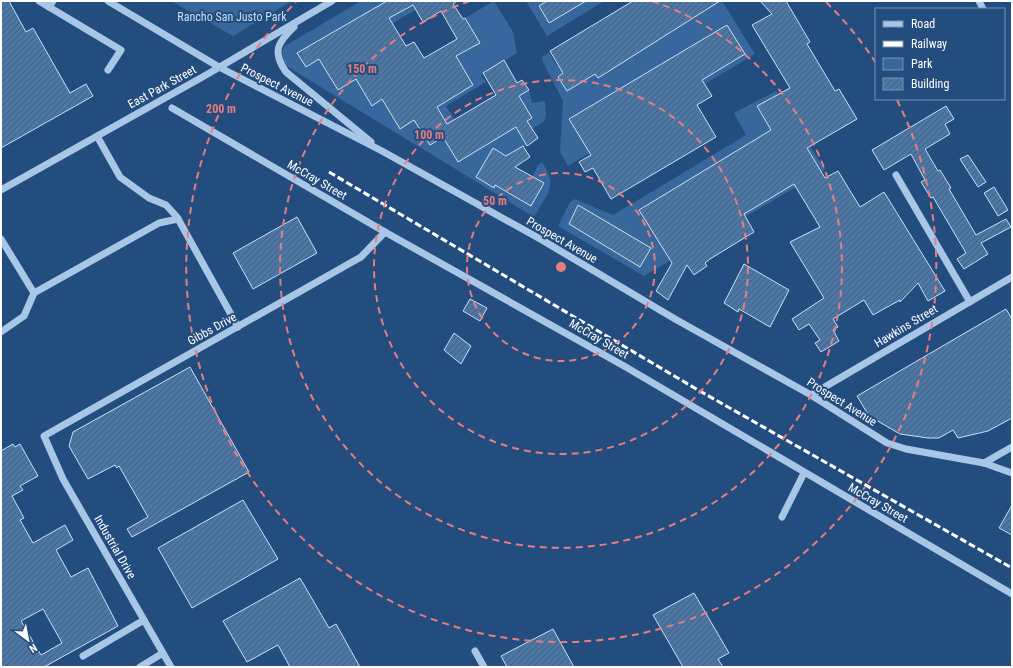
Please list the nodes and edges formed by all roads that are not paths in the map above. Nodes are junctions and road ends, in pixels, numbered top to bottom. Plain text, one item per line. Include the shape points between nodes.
1 (39, 1) edge
2 (108, 1) edge
3 (332, 1) edge
4 (51, 4) edge
5 (304, 17) junction
6 (219, 67) junction
7 (108, 70) dead end
8 (172, 108) dead end
9 (97, 136) junction
10 (382, 151) junction
11 (896, 175) dead end
12 (1, 190) edge
13 (178, 219) junction
14 (385, 232) junction
15 (1, 239) edge
16 (1012, 277) edge
17 (34, 293) junction
18 (970, 302) junction
19 (238, 327) junction
20 (1, 332) edge
21 (811, 395) junction
22 (44, 436) joint
23 (1012, 447) edge
24 (984, 464) junction
25 (804, 472) junction
26 (1012, 473) edge
27 (782, 517) dead end
28 (1012, 594) edge
29 (144, 620) junction
30 (474, 650) dead end
31 (163, 653) junction
32 (82, 656) dead end
33 (140, 667) edge
34 (171, 667) edge
35 (484, 667) edge

1 - 4 street
2 - 6 street, Prospect Avenue
3 - 5 street, East Park Street
4 - 7 street via 121,50
5 - 6 street, East Park Street
5 - 10 street via 279,43 279,62 286,72
6 - 9 street, East Park Street
6 - 10 street, Prospect Avenue
8 - 14 street, McCray Street
9 - 12 street, East Park Street
9 - 13 street via 120,177 149,198 166,205
10 - 21 street, Prospect Avenue
11 - 18 street
13 - 17 street via 159,223
13 - 19 street
14 - 19 street, Gibbs Drive via 361,257
14 - 25 street, McCray Street via 624,366
15 - 17 street
16 - 18 street, Hawkins Street
17 - 20 street via 24,316
18 - 21 street, Hawkins Street
19 - 22 street, Gibbs Drive
21 - 24 street, Prospect Avenue via 887,443
22 - 29 street, Industrial Drive via 63,479
23 - 24 street
24 - 26 street, Prospect Avenue
25 - 27 street
25 - 28 street, McCray Street
29 - 31 street, Industrial Drive
29 - 32 street
30 - 35 street
31 - 33 street
31 - 34 street, Industrial Drive

